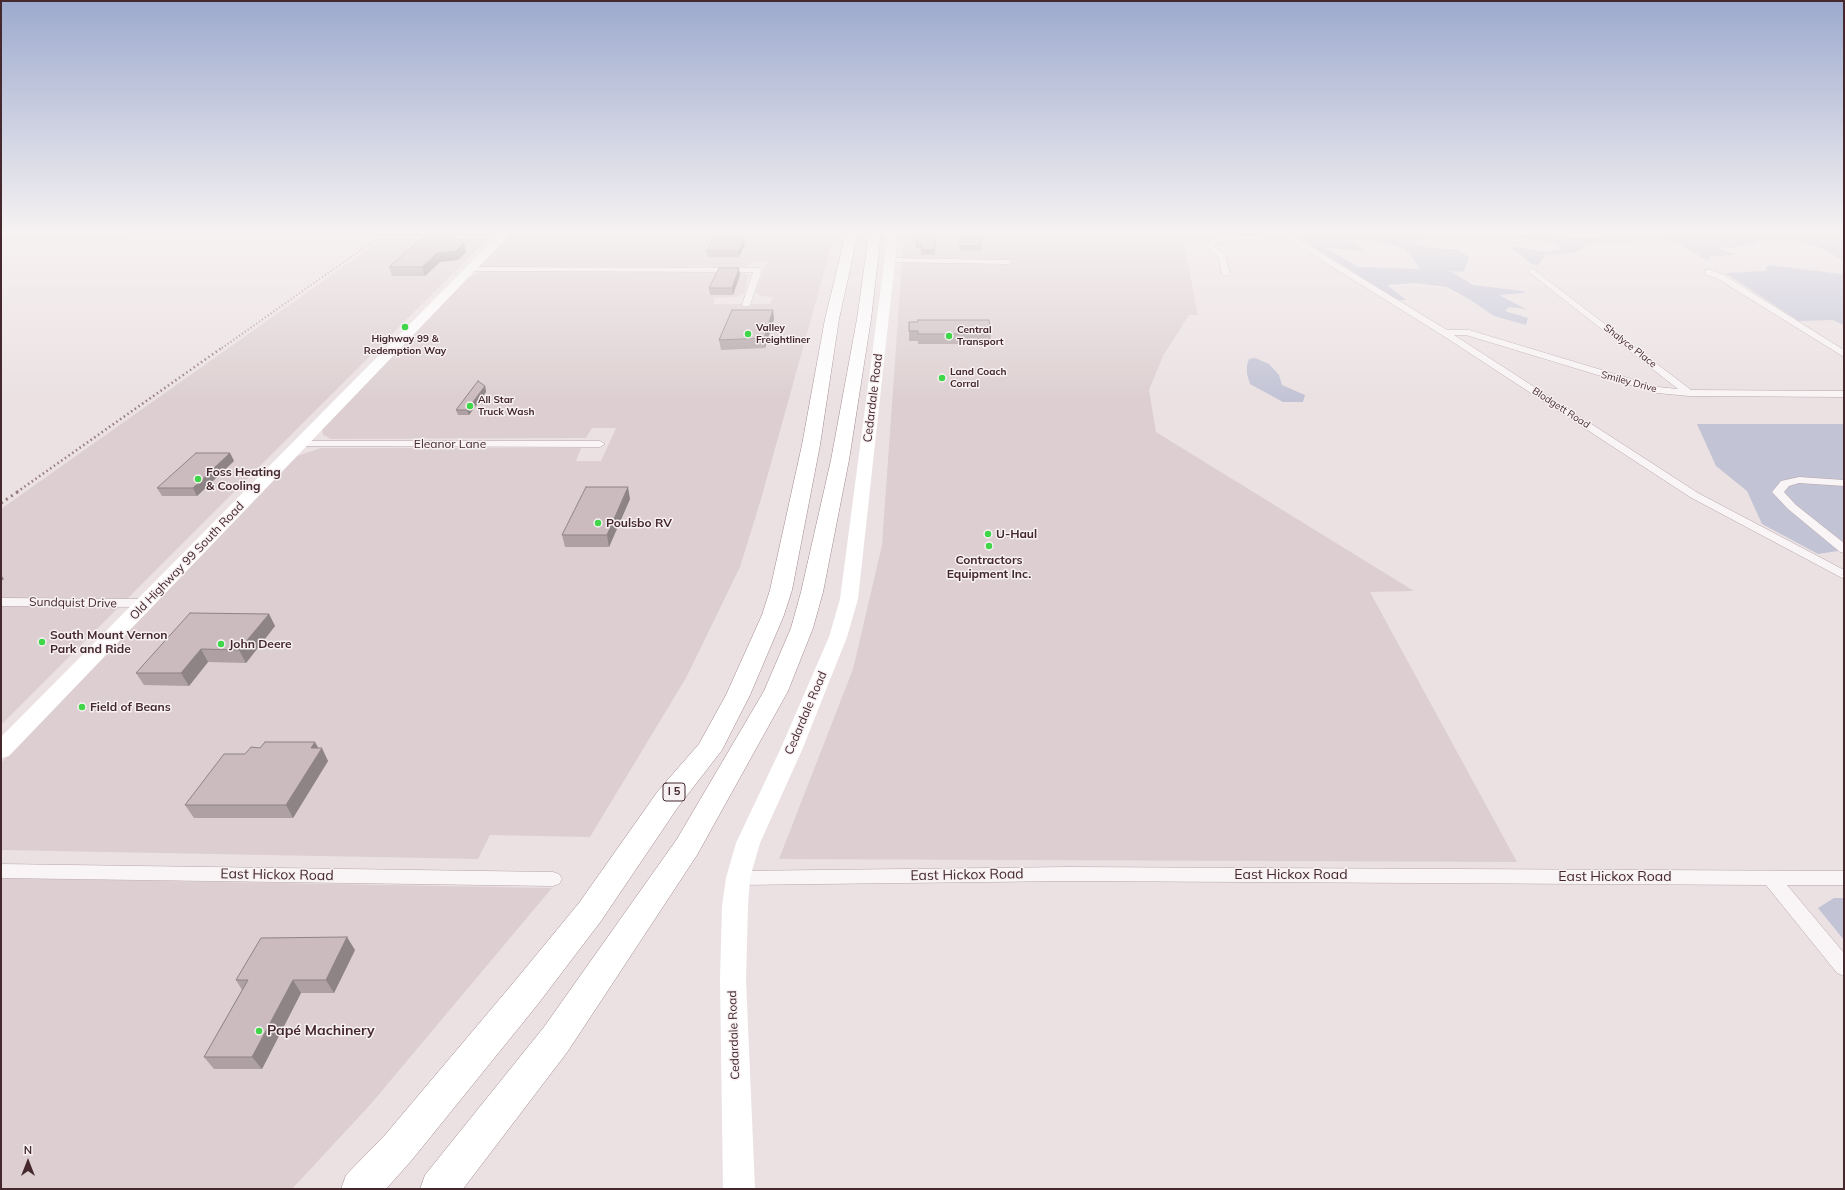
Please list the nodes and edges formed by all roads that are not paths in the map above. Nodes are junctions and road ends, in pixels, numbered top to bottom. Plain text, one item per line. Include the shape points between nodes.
1 (452, 289) edge
2 (752, 289) edge
3 (839, 289) edge
4 (868, 289) edge
5 (887, 289) edge
6 (1373, 289) edge
7 (1555, 289) edge
8 (1739, 289) edge
9 (746, 305) dead end
10 (1445, 333) junction
11 (1844, 354) edge
12 (1689, 393) junction
13 (1844, 394) edge
14 (301, 444) junction
15 (600, 444) dead end
16 (1844, 483) edge
17 (1844, 549) edge
18 (1844, 575) edge
19 (1, 602) edge
20 (145, 603) junction
21 (1, 750) edge
22 (1, 871) edge
23 (738, 878) junction
24 (1771, 878) junction
25 (1844, 878) edge
26 (553, 879) dead end
27 (1844, 967) edge
28 (360, 1189) edge
29 (439, 1189) edge
30 (739, 1189) edge

1 - 14 street, Old Highway 99 South Road
2 - 9 street
3 - 28 highway, I 5 via 781,590 738,695 709,750 668,799 590,912 521,999 398,1148
4 - 29 highway via 840,460 812,592 800,634 776,691 674,866 556,1040
5 - 23 street, Cedardale Road via 849,599 838,638 748,843
6 - 10 street, Blodgett Road
7 - 12 street, Shalyce Place
8 - 11 street
10 - 12 street, Smiley Drive via 1466,332 1657,390
10 - 18 street, Blodgett Road via 1694,495
12 - 13 street, Smiley Drive
14 - 15 street, Eleanor Lane
14 - 20 street, Old Highway 99 South Road
16 - 17 street via 1800,480 1785,483 1778,492 1792,507
19 - 20 street, Sundquist Drive
20 - 21 street, Old Highway 99 South Road
22 - 26 street, East Hickox Road
23 - 24 street, East Hickox Road via 1069,874
23 - 30 street, Cedardale Road via 734,906 733,979
24 - 25 street, East Hickox Road
24 - 27 street

